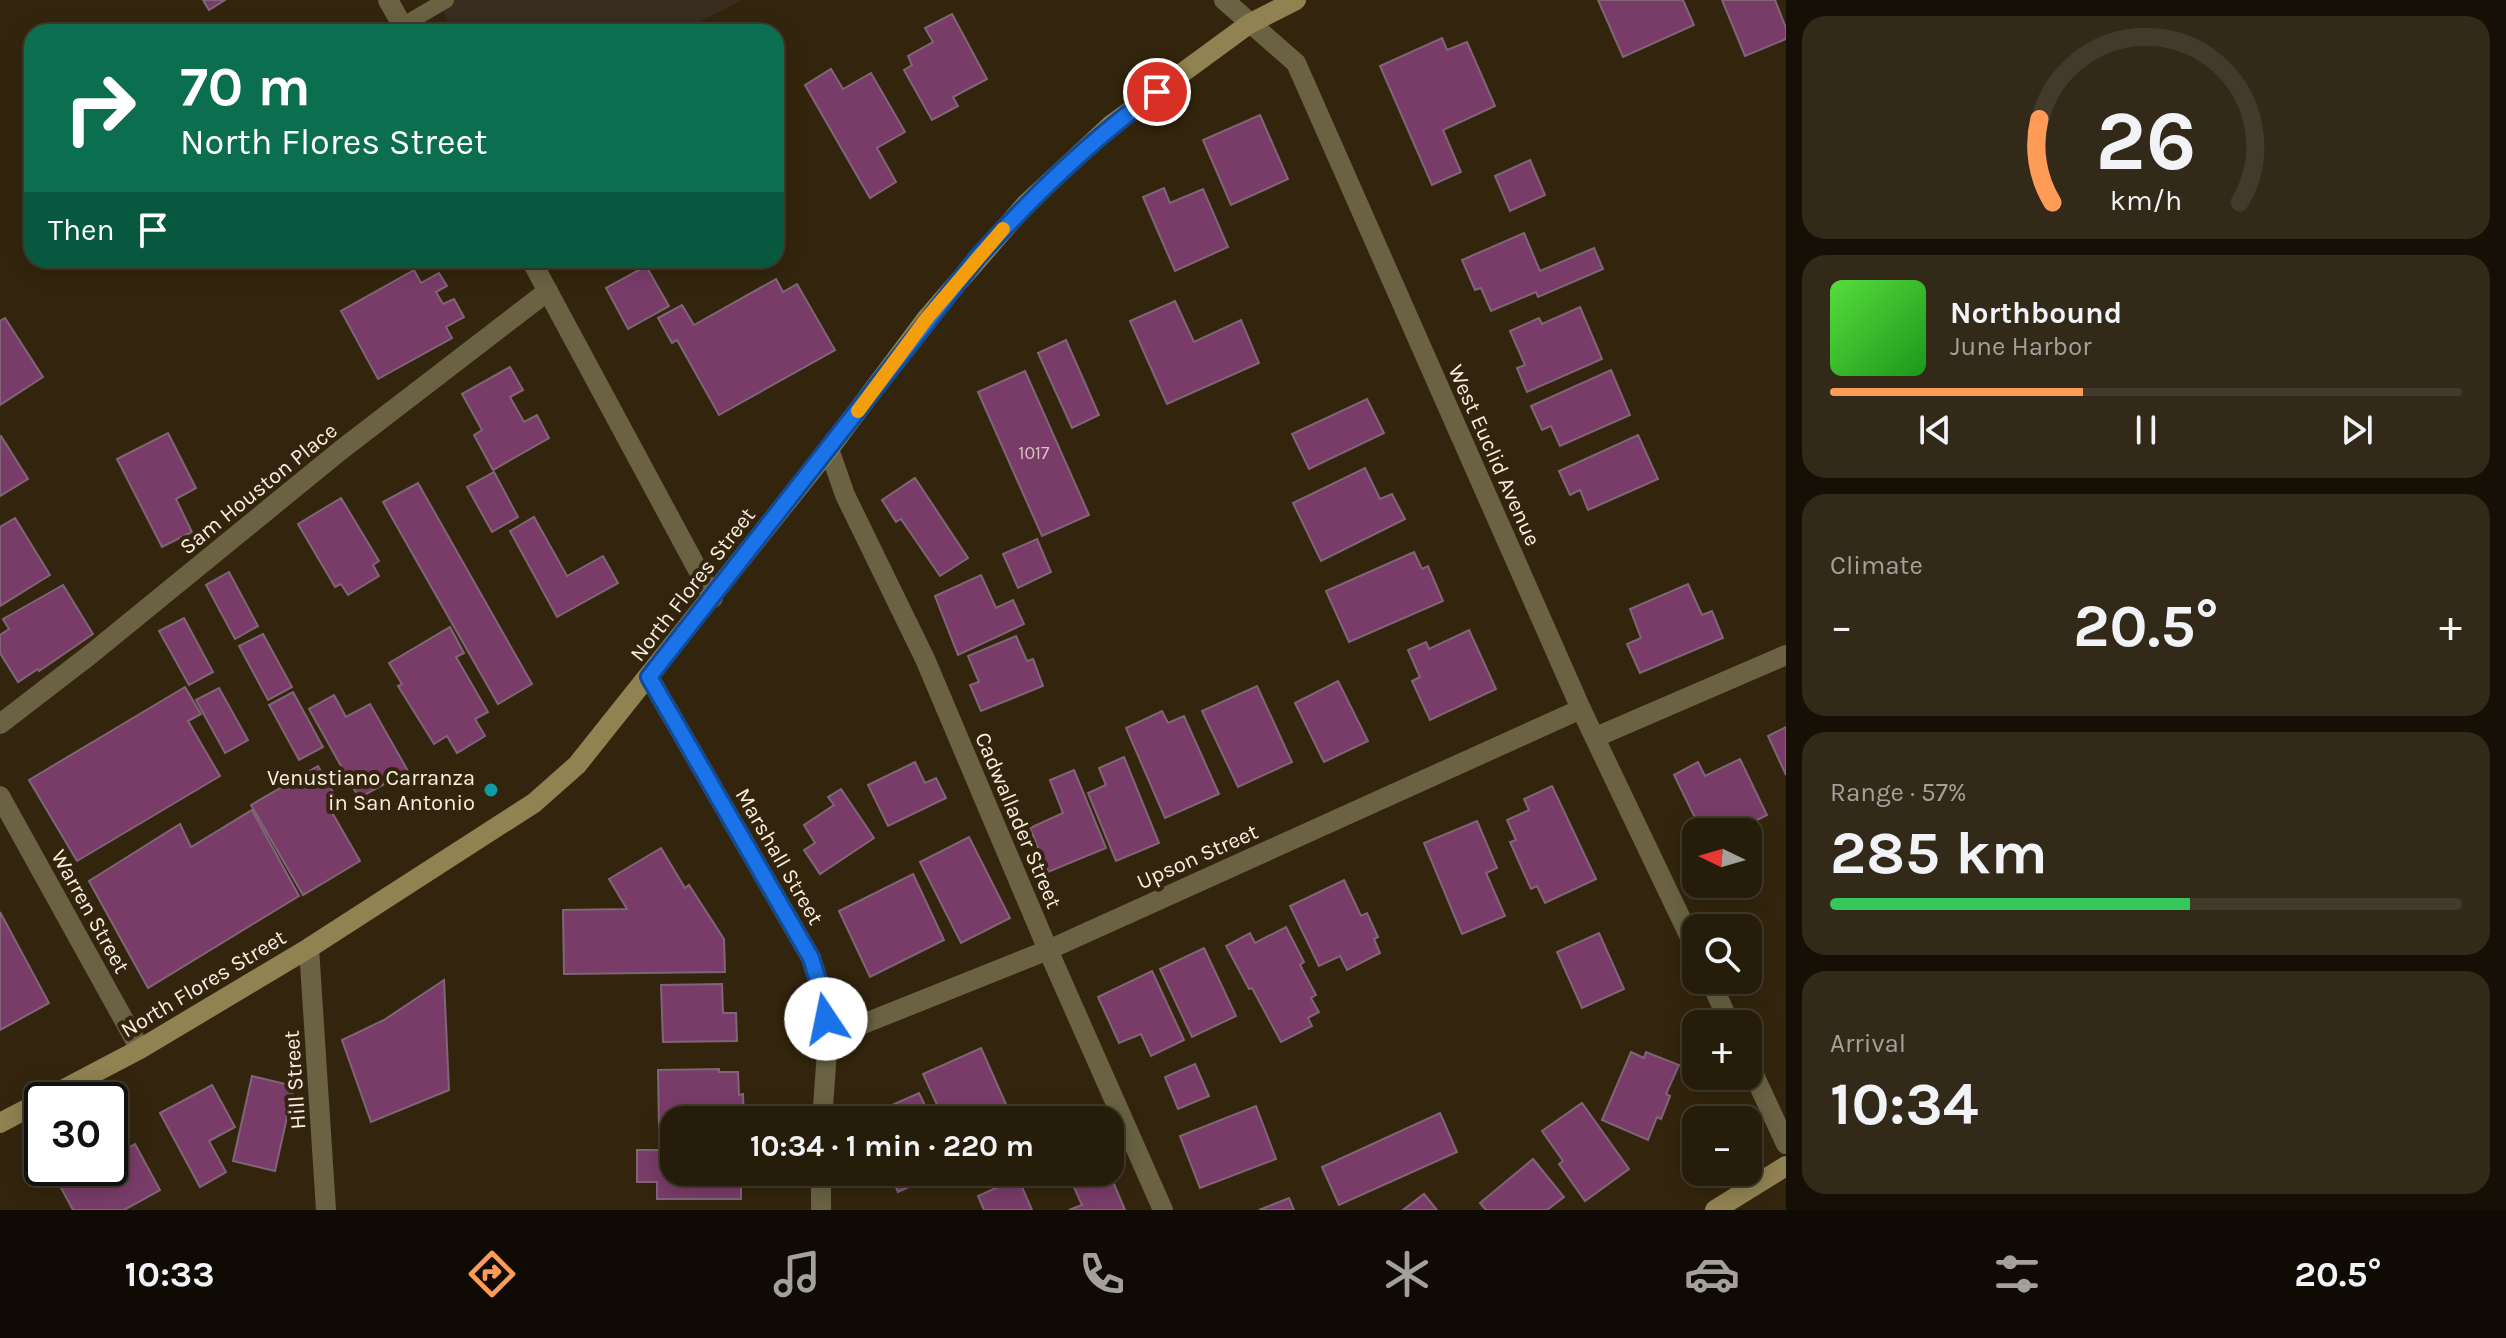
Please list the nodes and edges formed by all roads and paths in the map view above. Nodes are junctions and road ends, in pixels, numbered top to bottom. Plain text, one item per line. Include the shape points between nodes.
1 (388, 0) edge
2 (446, 0) edge
3 (1224, 0) edge
4 (1296, 0) edge
5 (401, 24) edge
6 (411, 24) edge
7 (1249, 24) junction
8 (535, 268) edge
9 (548, 291) junction
10 (829, 449) junction
11 (713, 598) junction
12 (1786, 655) edge
13 (649, 677) junction
14 (1581, 709) junction
15 (0, 724) edge
16 (1596, 737) junction
17 (0, 796) edge
18 (1682, 920) edge
19 (309, 948) junction
20 (1048, 950) junction
21 (828, 1038) junction
22 (140, 1049) junction
23 (77, 1082) edge
24 (1761, 1090) edge
25 (823, 1106) edge
26 (24, 1110) edge
27 (0, 1123) edge
28 (1786, 1144) edge
29 (1786, 1166) edge
30 (821, 1186) edge
31 (326, 1210) edge
32 (821, 1210) edge
33 (1163, 1210) edge
34 (1715, 1210) edge

1 - 5 street
2 - 6 lane
3 - 7 street, West Euclid Avenue
4 - 7 main road, North Flores Street
7 - 10 main road, North Flores Street via 1111,125 1026,204 927,318
7 - 14 street, West Euclid Avenue via 1296,63
8 - 9 street
9 - 11 street
9 - 15 street, Sam Houston Place
10 - 11 main road, North Flores Street
10 - 20 street, Cadwallader Street
11 - 13 main road, North Flores Street
12 - 16 street
13 - 19 main road, North Flores Street via 577,765 534,803
13 - 21 street, Marshall Street via 811,958
14 - 16 street, West Euclid Avenue
14 - 20 street, Upson Street
16 - 18 street, West Euclid Avenue
17 - 22 street, Warren Street
19 - 22 main road, North Flores Street
19 - 31 street, Hill Street
20 - 21 street, Upson Street
20 - 33 street, Cadwallader Street
21 - 25 street, Marshall Street
22 - 23 main road, North Flores Street
24 - 28 street
26 - 27 main road, North Flores Street
29 - 34 main road
30 - 32 street

